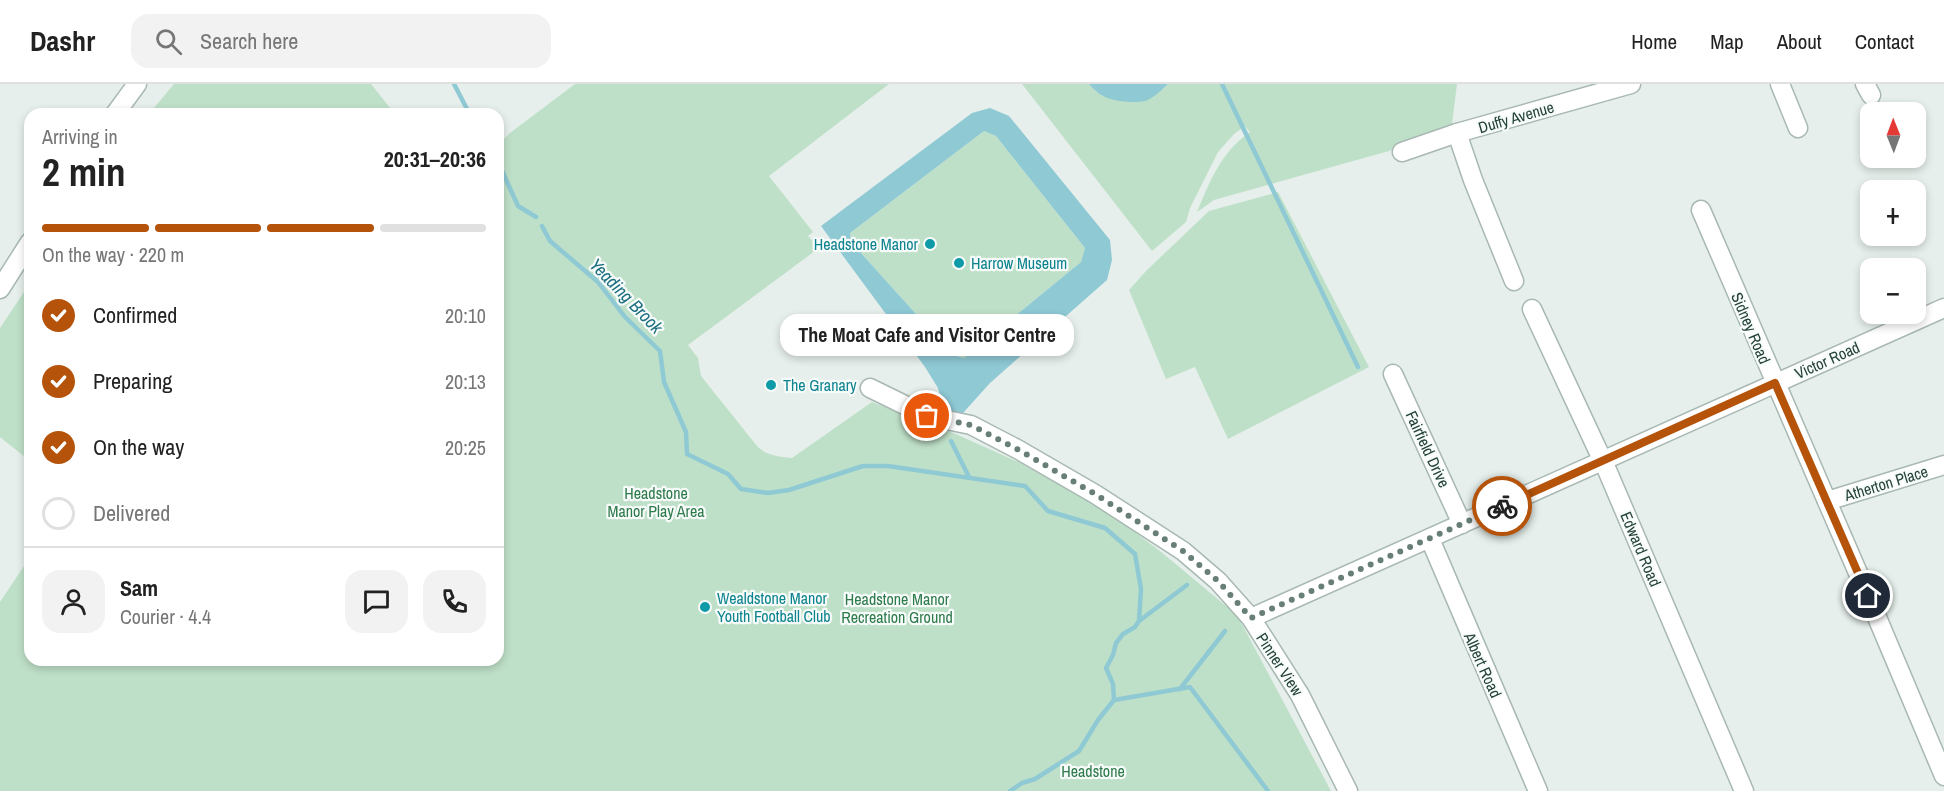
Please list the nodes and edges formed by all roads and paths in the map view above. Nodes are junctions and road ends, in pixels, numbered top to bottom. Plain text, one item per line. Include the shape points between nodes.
1 (137, 84) edge
2 (1630, 84) edge
3 (1780, 84) edge
4 (119, 108) edge
5 (1798, 128) dead end
6 (1457, 134) junction
7 (1402, 152) dead end
8 (1701, 210) dead end
9 (24, 251) edge
10 (1514, 280) dead end
11 (0, 289) edge
12 (1944, 308) edge
13 (1532, 309) dead end
14 (1393, 374) dead end
15 (1775, 383) junction
16 (870, 388) dead end
17 (1602, 461) junction
18 (1944, 465) edge
19 (1827, 501) junction
20 (1462, 524) junction
21 (1430, 539) junction
22 (1251, 618) junction
23 (1944, 776) edge
24 (1348, 791) edge
25 (1538, 791) edge
26 (1744, 791) edge

1 - 4 street
2 - 6 street, Duffy Avenue
3 - 5 street
6 - 7 street, Duffy Avenue
6 - 10 street
8 - 15 street, Sidney Road
9 - 11 street
12 - 15 street, Victor Road
13 - 17 street, Edward Road
14 - 20 street, Fairfield Drive
15 - 17 street, Victor Road
15 - 19 street, Sidney Road
16 - 22 street, Pinner View via 927,416 971,425 1095,494 1183,551 1218,581
17 - 20 street, Victor Road
17 - 26 street, Edward Road
18 - 19 street, Atherton Place
19 - 23 street, Sidney Road
20 - 21 street, Victor Road
21 - 22 street, Victor Road
21 - 25 street, Albert Road
22 - 24 street, Pinner View via 1300,694

